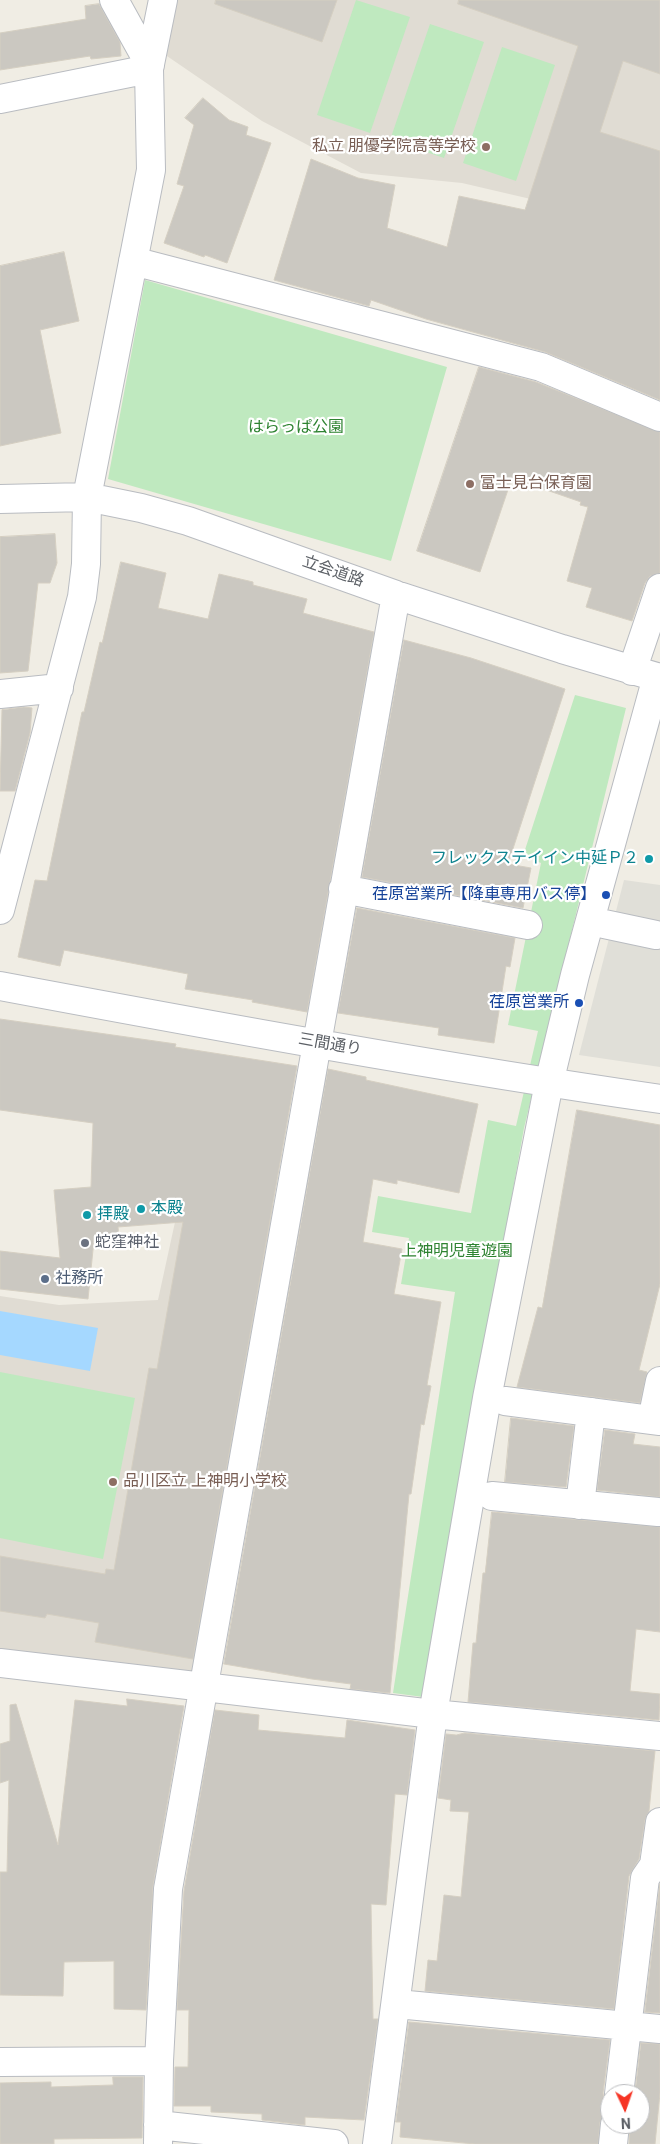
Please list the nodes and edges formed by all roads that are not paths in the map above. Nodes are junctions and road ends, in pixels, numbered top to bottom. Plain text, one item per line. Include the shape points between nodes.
1 (114, 0) edge
2 (163, 0) edge
3 (149, 67) junction
4 (0, 99) edge
5 (133, 261) junction
6 (660, 417) edge
7 (87, 498) junction
8 (0, 499) edge
9 (660, 588) edge
10 (396, 595) junction
11 (650, 675) edge
12 (59, 688) junction
13 (0, 694) edge
14 (343, 889) junction
15 (0, 910) edge
16 (590, 921) junction
17 (528, 925) dead end
18 (656, 935) dead end
19 (0, 986) edge
20 (318, 1044) junction
21 (549, 1083) junction
22 (660, 1099) edge
23 (660, 1381) edge
24 (505, 1401) dead end
25 (591, 1412) junction
26 (656, 1420) edge
27 (492, 1496) dead end
28 (580, 1505) junction
29 (658, 1512) dead end
30 (0, 1663) edge
31 (203, 1686) junction
32 (434, 1714) junction
33 (660, 1736) edge
34 (660, 1822) edge
35 (657, 1866) edge
36 (397, 2004) junction
37 (627, 2026) junction
38 (660, 2029) edge
39 (159, 2060) junction
40 (0, 2062) edge
41 (620, 2084) edge
42 (158, 2135) edge
43 (334, 2144) edge
44 (378, 2144) edge

1 - 3 street
2 - 3 street
3 - 4 street
3 - 5 street via 150,170
5 - 6 street via 542,367
5 - 7 street
7 - 8 street, 立会道路
7 - 10 street, 立会道路 via 188,521
7 - 12 street via 85,581
9 - 11 street
10 - 11 street, 立会道路
10 - 14 street
11 - 16 street
12 - 13 street
12 - 15 street
14 - 17 street
14 - 20 street
16 - 18 street
16 - 21 street
19 - 20 street, 三間通り
20 - 21 street, 三間通り
20 - 31 street
21 - 22 street, 三間通り
21 - 32 street via 487,1398
23 - 26 street
24 - 25 street
25 - 26 street
25 - 28 street
27 - 28 street
28 - 29 street
30 - 31 street
31 - 32 street
31 - 39 street via 168,1889
32 - 33 street
32 - 36 street
34 - 35 street
35 - 37 street via 646,1878
36 - 37 street
36 - 44 street
37 - 38 street
37 - 41 street
39 - 40 street
39 - 42 street
42 - 43 street

